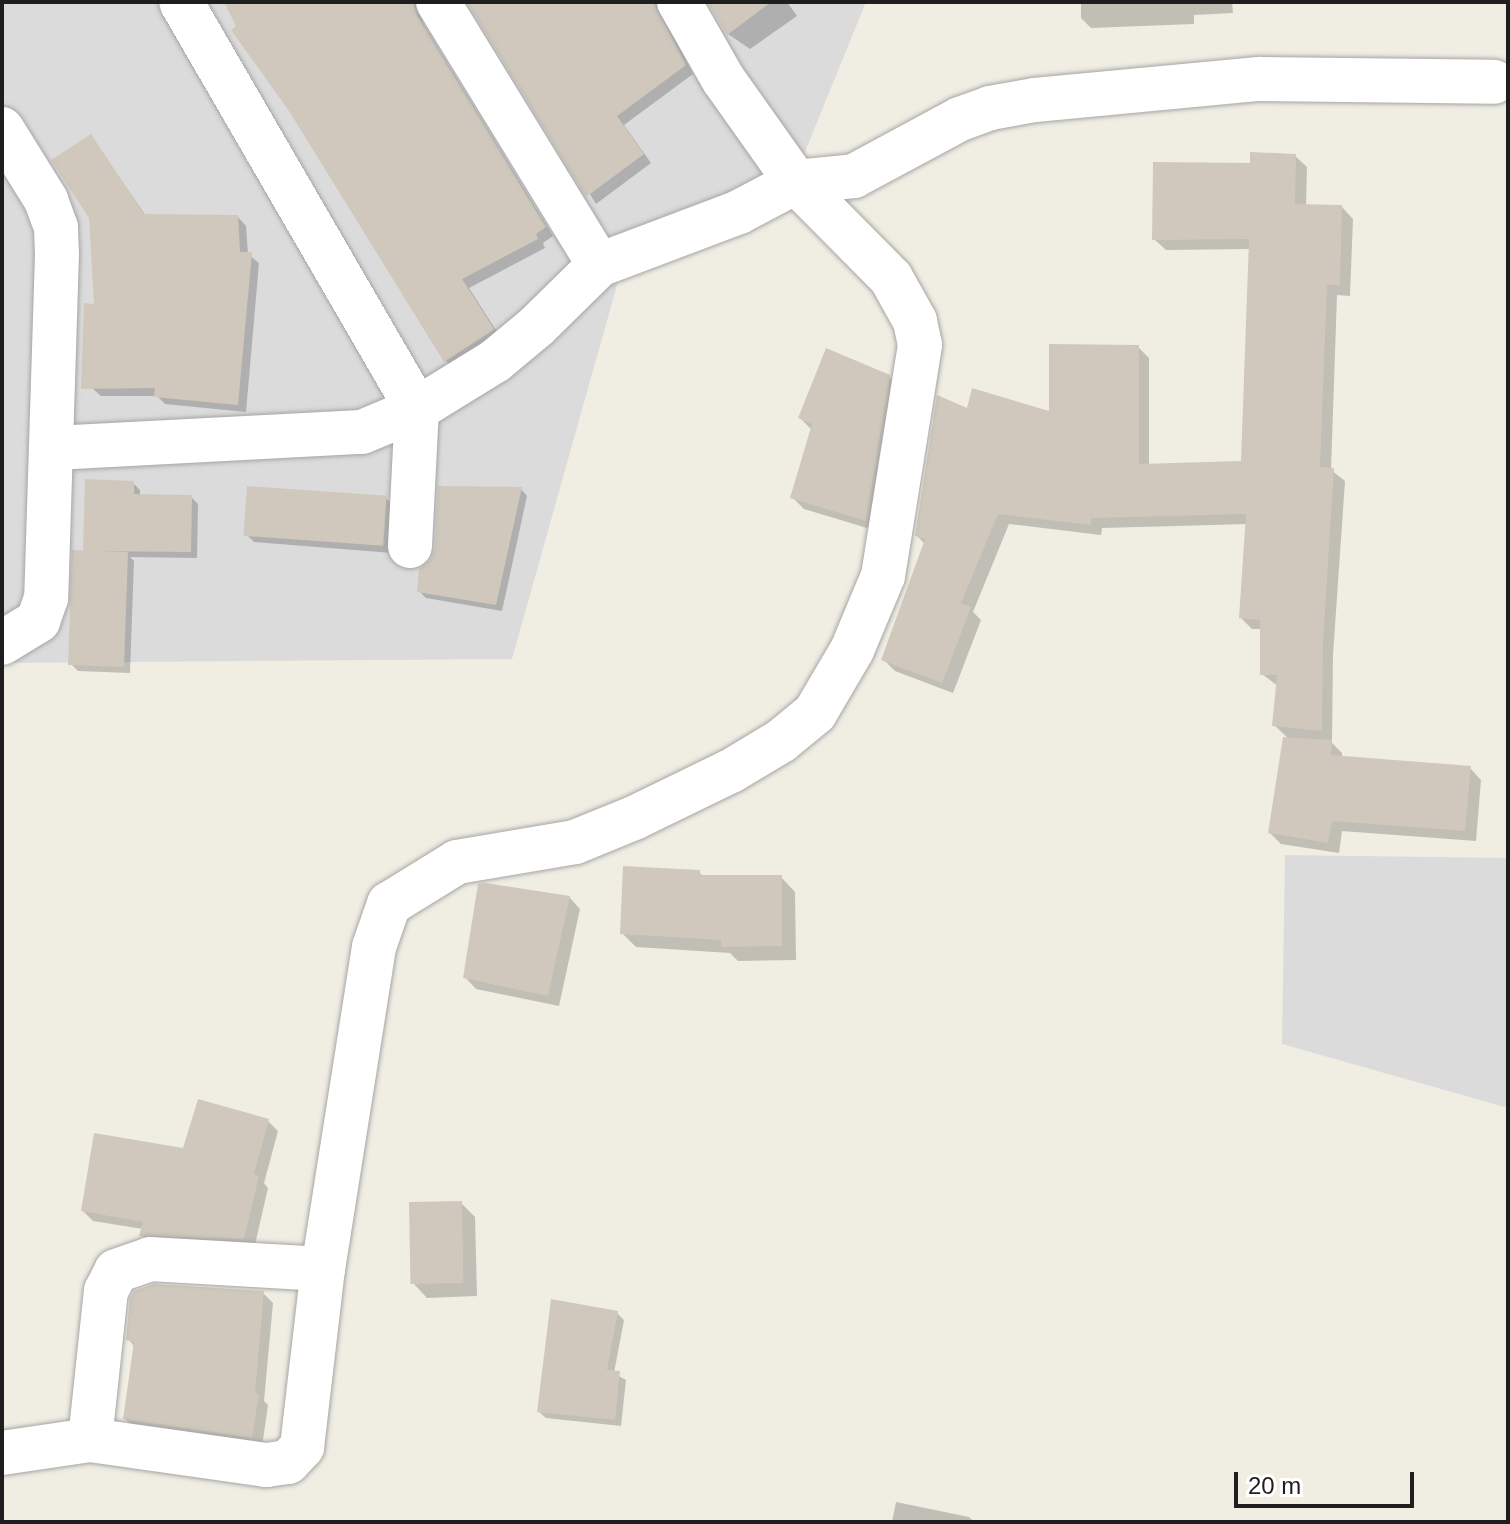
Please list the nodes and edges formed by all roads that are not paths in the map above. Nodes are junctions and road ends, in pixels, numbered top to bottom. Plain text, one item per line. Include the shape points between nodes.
1 (181, 2) edge
2 (438, 2) edge
3 (679, 2) edge
4 (1494, 82) dead end
5 (2, 129) edge
6 (796, 182) junction
7 (599, 265) junction
8 (417, 409) junction
9 (54, 448) junction
10 (410, 546) dead end
11 (2, 643) edge
12 (323, 1269) junction
13 (90, 1440) junction
14 (2, 1453) edge

1 - 8 street
2 - 7 street
3 - 6 street via 723,79
4 - 6 street via 1259,79 1035,100 960,119 854,176
5 - 9 street via 46,200 56,227
6 - 7 street via 739,212
6 - 12 street via 891,278 915,321 920,345 883,576 852,650 815,713 731,771 575,842 457,862 389,904 374,947
7 - 8 street via 495,361
8 - 9 street via 362,432
8 - 10 street
9 - 11 street via 46,598 38,621
12 - 13 street via 150,1259 116,1271 106,1291
12 - 13 street via 302,1447 288,1462 266,1465
13 - 14 street

